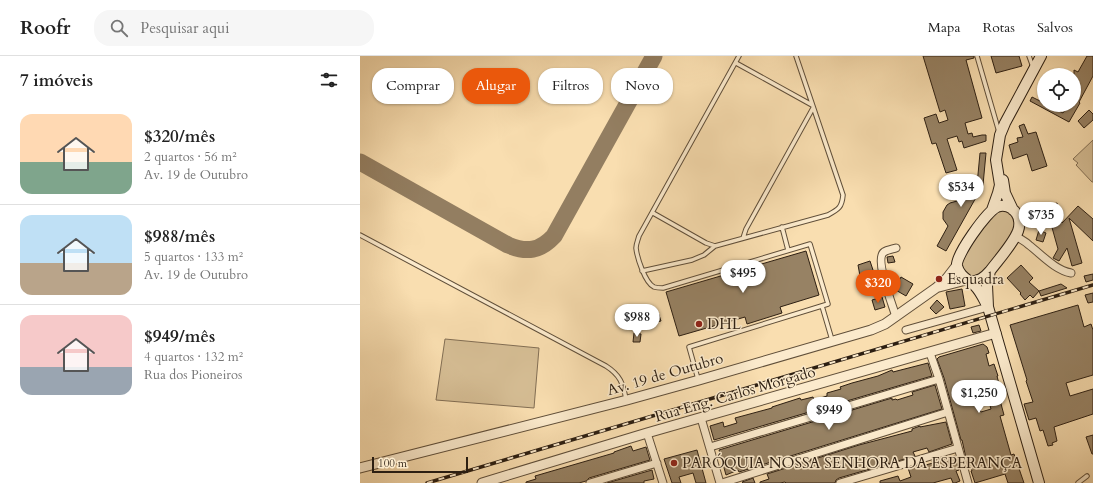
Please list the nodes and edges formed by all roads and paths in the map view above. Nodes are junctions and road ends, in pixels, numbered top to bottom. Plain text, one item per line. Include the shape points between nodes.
1 (740, 56) edge
2 (796, 56) edge
3 (977, 56) edge
4 (1029, 56) edge
5 (1041, 56) edge
6 (736, 63) junction
7 (1034, 70) junction
8 (813, 106) junction
9 (1000, 135) junction
10 (997, 148) junction
11 (992, 210) junction
12 (1013, 210) junction
13 (653, 213) junction
14 (782, 227) junction
15 (360, 235) edge
16 (1016, 236) junction
17 (743, 238) junction
18 (716, 246) junction
19 (896, 248) dead end
20 (788, 250) junction
21 (957, 265) junction
22 (642, 270) junction
23 (990, 271) junction
24 (1071, 273) dead end
25 (968, 281) junction
26 (936, 288) junction
27 (822, 306) junction
28 (988, 307) junction
29 (896, 317) junction
30 (994, 328) junction
31 (906, 330) dead end
32 (832, 340) junction
33 (930, 352) junction
34 (939, 379) junction
35 (699, 380) junction
36 (627, 400) junction
37 (948, 412) junction
38 (701, 418) junction
39 (648, 433) junction
40 (710, 447) junction
41 (958, 448) junction
42 (657, 463) junction
43 (360, 468) edge
44 (1087, 476) dead end
45 (482, 483) edge
46 (590, 483) edge
47 (663, 483) edge
48 (721, 483) edge
49 (840, 483) edge
50 (967, 483) edge
51 (1039, 483) edge
52 (1078, 483) edge

1 - 6 lane
2 - 8 lane
3 - 9 lane
4 - 7 lane
5 - 7 main road
6 - 8 lane
6 - 13 lane
7 - 9 main road
8 - 14 lane via 843,195 842,204 828,214
8 - 17 lane
9 - 10 main road
10 - 11 main road via 1000,185
10 - 12 main road via 1004,188
11 - 12 main road via 1003,206
11 - 21 main road via 972,236
12 - 16 main road via 1019,221
13 - 18 lane
13 - 22 lane via 636,244
14 - 17 lane
14 - 20 lane
15 - 36 lane via 606,366 619,377
16 - 23 main road
16 - 24 street via 1055,266
17 - 18 lane
18 - 22 lane via 692,260
19 - 29 street via 884,252 881,264
20 - 22 lane via 663,288 651,285
20 - 27 lane via 810,244 828,304
21 - 25 main road via 960,274
21 - 26 street, Av. 19 de Outubro
23 - 25 main road via 981,279
23 - 28 main road via 987,285
25 - 26 street
25 - 28 main road via 976,287
26 - 29 street, Av. 19 de Outubro
27 - 32 lane
27 - 35 lane via 688,347
28 - 30 main road
28 - 31 street
29 - 32 street, Av. 19 de Outubro via 871,330
30 - 33 street, Rua Eng. Carlos Morgado
30 - 51 main road
32 - 35 street, Av. 19 de Outubro
33 - 34 street
33 - 38 street, Rua Eng. Carlos Morgado
34 - 37 street
34 - 40 street
35 - 36 street, Av. 19 de Outubro
36 - 43 street, Av. 19 de Outubro
37 - 41 street
37 - 48 street
38 - 39 street, Rua Eng. Carlos Morgado
38 - 40 street
39 - 42 street
39 - 45 street, Rua Eng. Carlos Morgado
40 - 48 street
41 - 49 street
41 - 50 street
42 - 46 street
42 - 47 street
44 - 52 lane

